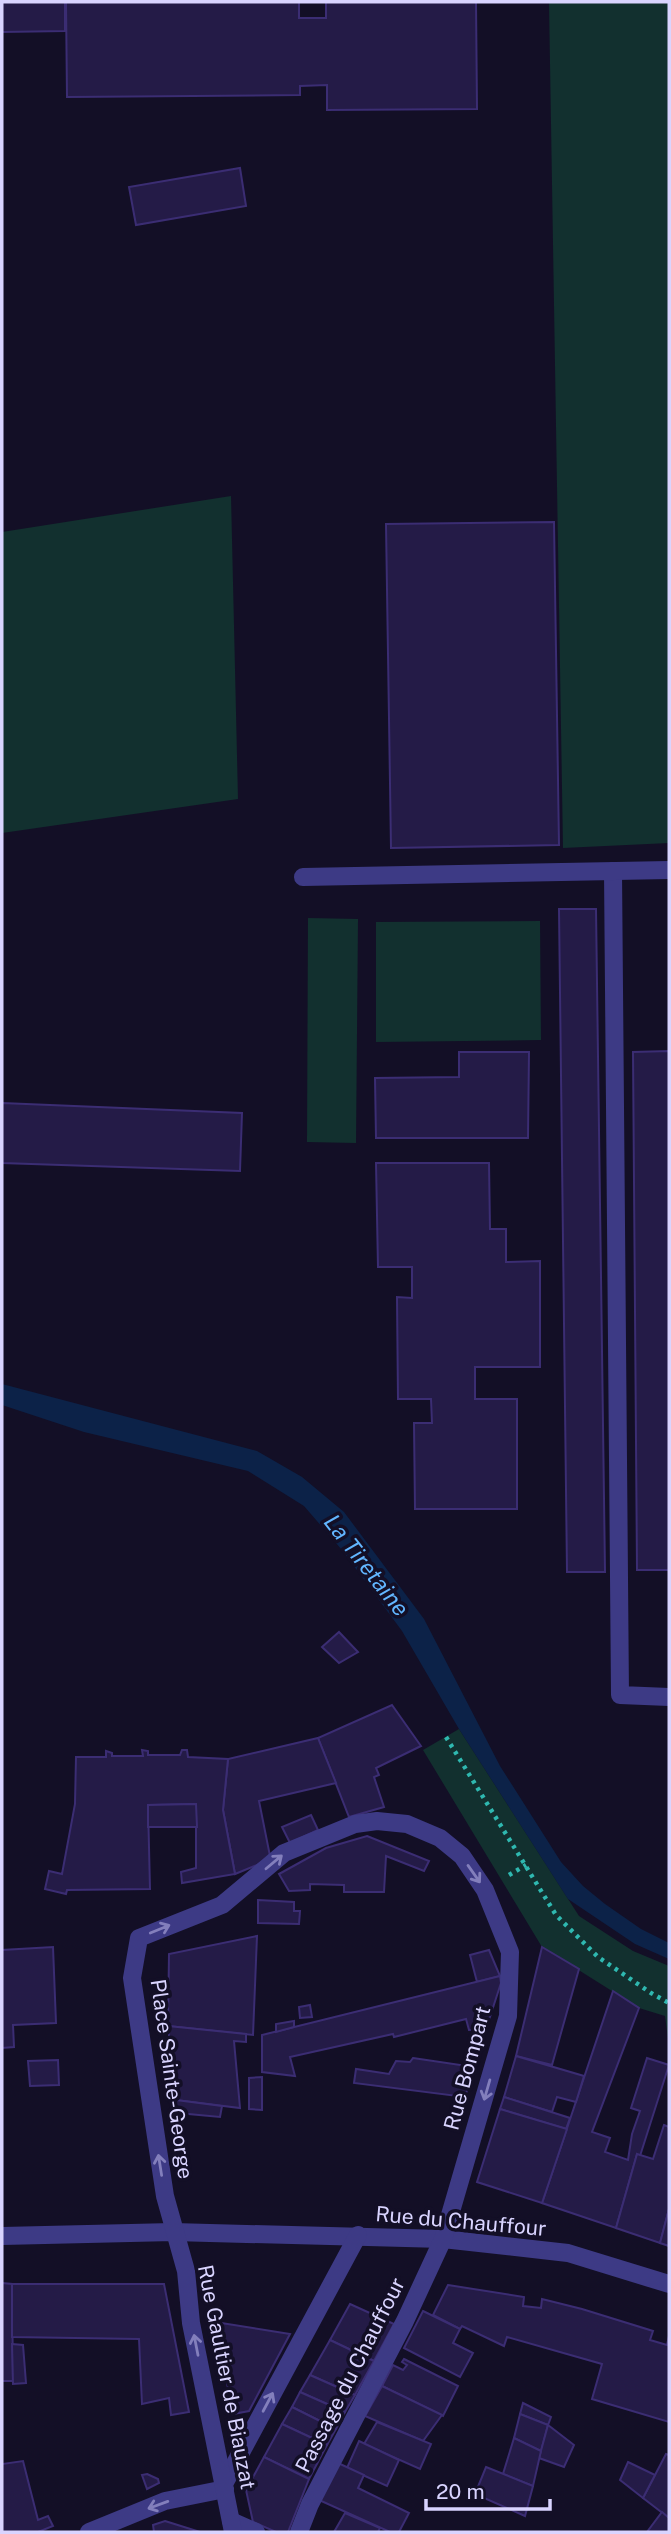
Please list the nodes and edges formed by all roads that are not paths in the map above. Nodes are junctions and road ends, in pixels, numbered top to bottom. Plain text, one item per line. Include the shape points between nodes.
1 (669, 870) edge
2 (612, 871) junction
3 (303, 877) dead end
4 (669, 1697) edge
5 (222, 1905) joint
6 (173, 2232) junction
7 (358, 2235) junction
8 (2, 2236) edge
9 (443, 2239) junction
10 (669, 2284) edge
11 (224, 2486) junction
12 (232, 2526) edge
13 (89, 2532) edge
14 (256, 2532) edge
15 (299, 2532) edge

1 - 2 street
2 - 3 street
2 - 4 street via 620,1695
6 -> 5 street, Place Sainte-George via 132,1978 139,1938
5 -> 9 street, Rue Bompart via 284,1853 377,1821 407,1824 440,1838 462,1856 485,1889 510,1952 508,2016
6 - 7 street
6 - 8 street
11 -> 6 street, Rue Gaultier de Biauzat via 191,2323 186,2271
7 - 9 street, Rue du Chauffour
11 -> 7 street, Rue du Chauffour
9 - 10 street, Rue du Chauffour via 568,2253
9 - 15 street, Passage du Chauffour
11 - 12 street, Rue Gaultier de Biauzat
11 -> 13 street via 166,2501
12 - 14 street

